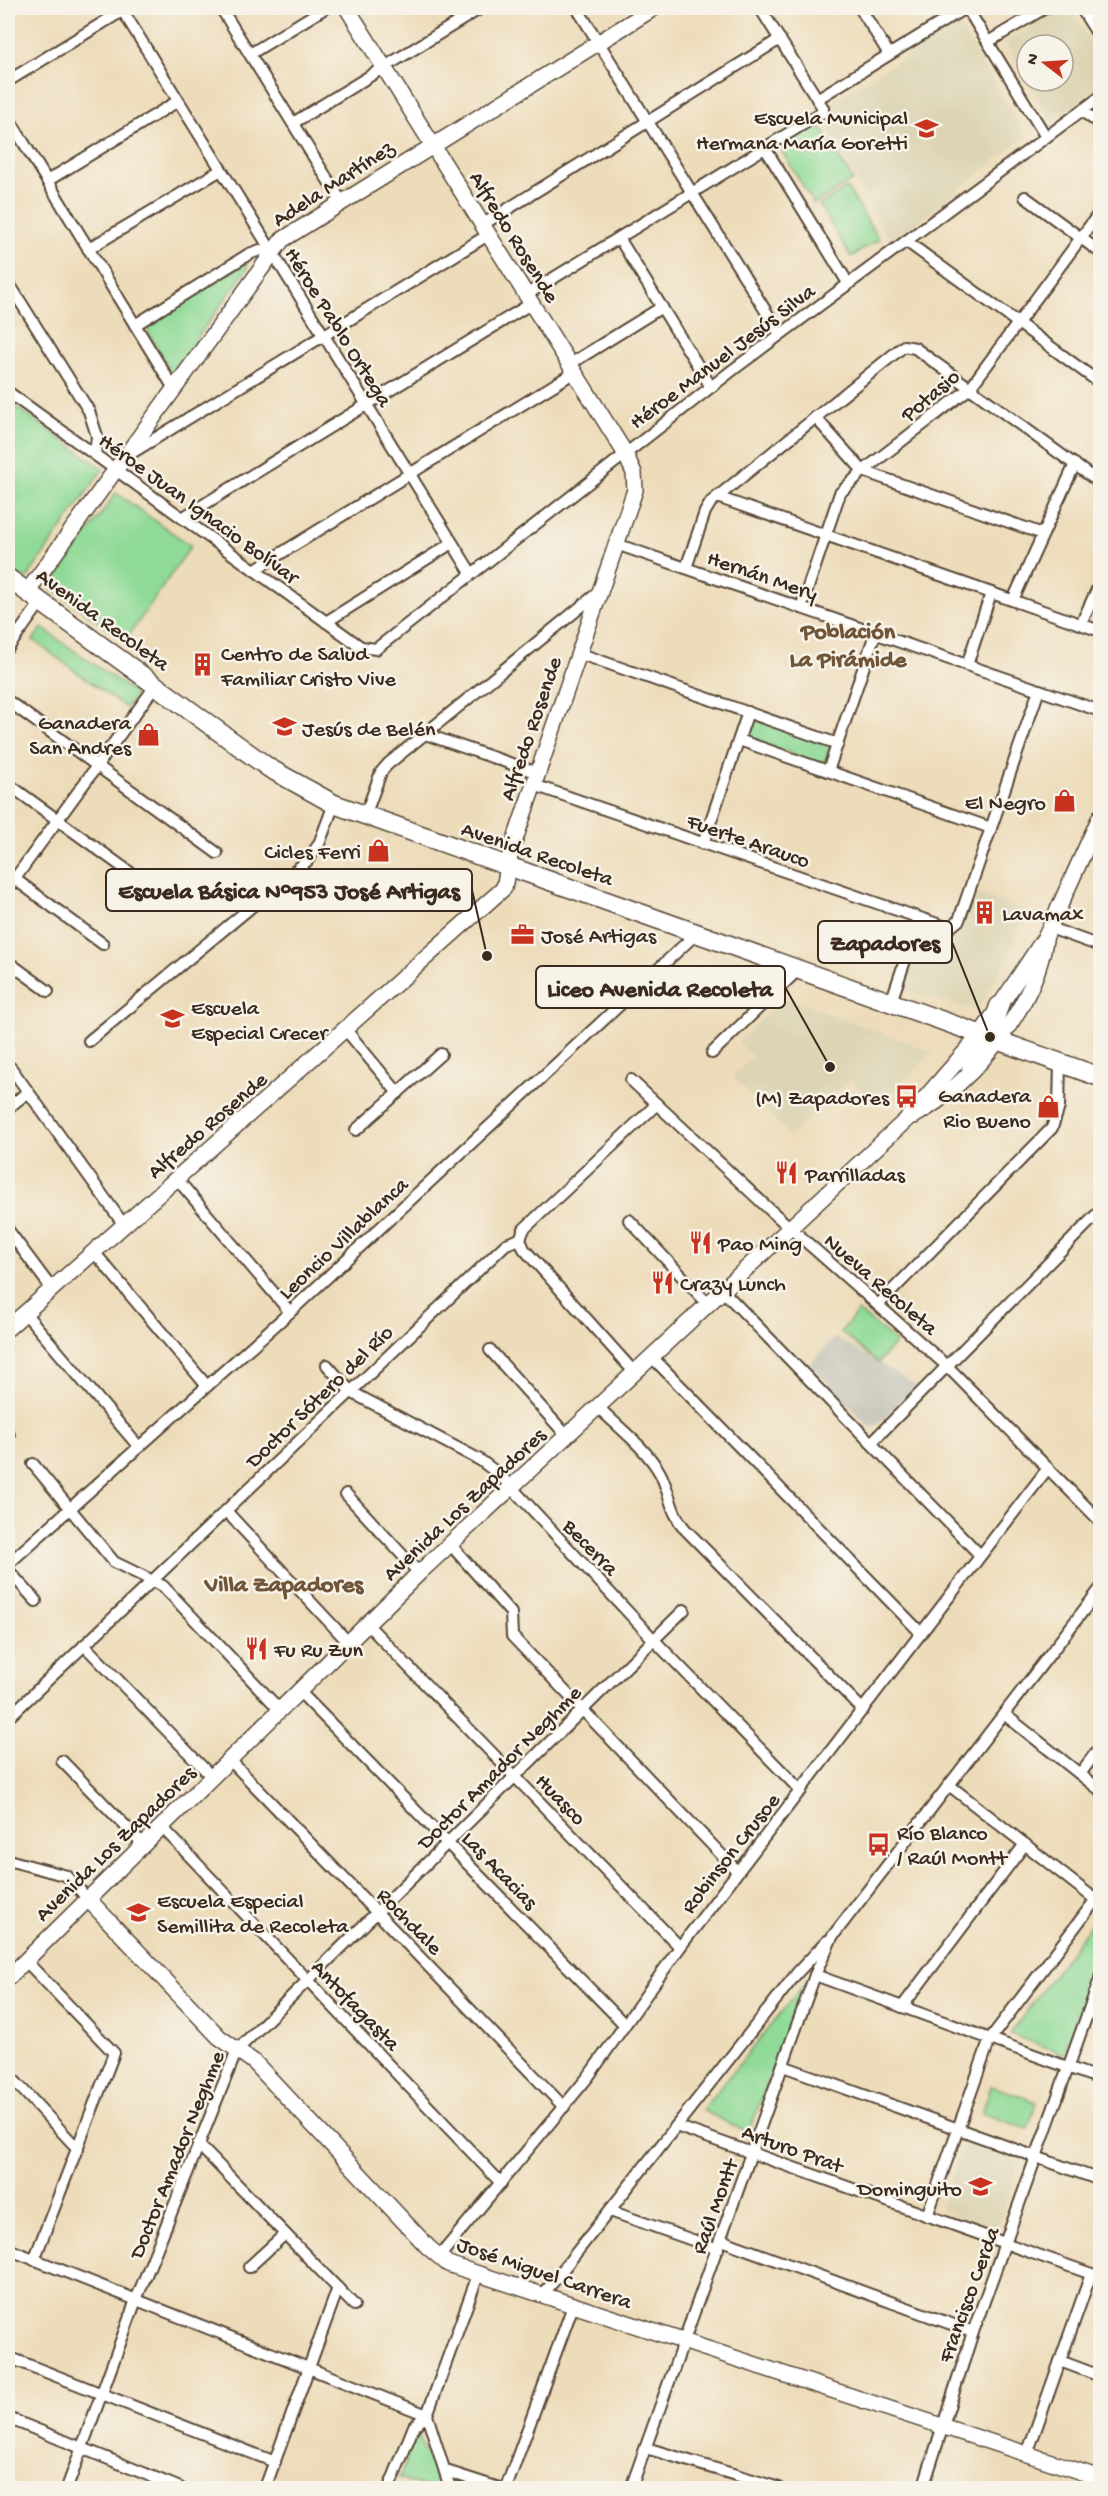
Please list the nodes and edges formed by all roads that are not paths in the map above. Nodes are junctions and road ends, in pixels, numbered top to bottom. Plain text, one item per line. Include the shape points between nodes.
1 (123, 8) edge
2 (221, 8) edge
3 (325, 8) edge
4 (347, 8) edge
5 (481, 8) edge
6 (577, 8) edge
7 (654, 8) edge
8 (760, 8) edge
9 (860, 8) edge
10 (966, 8) edge
11 (1045, 8) edge
12 (1081, 8) edge
13 (780, 39) junction
14 (1101, 39) edge
15 (598, 42) junction
16 (988, 42) junction
17 (250, 54) junction
18 (889, 54) junction
19 (384, 67) junction
20 (8, 81) edge
21 (1101, 97) edge
22 (817, 99) junction
23 (178, 101) junction
24 (1082, 111) junction
25 (8, 117) edge
26 (648, 122) junction
27 (293, 123) junction
28 (1101, 124) edge
29 (1046, 137) junction
30 (432, 144) junction
31 (765, 148) junction
32 (222, 170) junction
33 (46, 181) junction
34 (692, 193) junction
35 (1025, 197) dead end
36 (341, 201) junction
37 (1101, 212) edge
38 (485, 230) junction
39 (619, 238) junction
40 (1082, 238) junction
41 (906, 241) junction
42 (88, 249) junction
43 (271, 251) junction
44 (1101, 252) edge
45 (8, 282) edge
46 (848, 284) junction
47 (11, 296) edge
48 (529, 299) junction
49 (662, 307) junction
50 (1020, 324) junction
51 (135, 325) junction
52 (780, 334) junction
53 (324, 336) junction
54 (572, 368) junction
55 (1101, 382) edge
56 (173, 387) junction
57 (711, 387) junction
58 (970, 388) junction
59 (8, 392) edge
60 (366, 405) junction
61 (815, 417) junction
62 (625, 453) junction
63 (95, 455) junction
64 (117, 464) junction
65 (1075, 464) junction
66 (863, 471) junction
67 (409, 474) junction
68 (1101, 483) edge
69 (717, 497) junction
70 (182, 518) junction
71 (1043, 534) junction
72 (825, 535) junction
73 (452, 543) junction
74 (616, 544) junction
75 (686, 568) junction
76 (254, 570) junction
77 (471, 573) junction
78 (8, 578) edge
79 (1101, 583) edge
80 (599, 591) junction
81 (991, 592) junction
82 (34, 597) junction
83 (1013, 600) junction
84 (801, 608) junction
85 (326, 622) junction
86 (1081, 624) junction
87 (1101, 631) edge
88 (875, 634) junction
89 (8, 648) edge
90 (371, 650) joint
91 (578, 653) junction
92 (966, 665) junction
93 (156, 685) junction
94 (1039, 690) junction
95 (8, 700) edge
96 (1101, 711) edge
97 (748, 712) junction
98 (425, 735) junction
99 (739, 740) junction
100 (837, 744) junction
101 (97, 765) junction
102 (828, 771) junction
103 (536, 779) junction
104 (8, 784) edge
105 (334, 804) junction
106 (365, 816) junction
107 (1101, 817) edge
108 (57, 820) junction
109 (991, 828) junction
110 (1095, 843) edge
111 (703, 844) junction
112 (217, 853) dead end
113 (508, 867) junction
114 (10, 880) edge
115 (157, 892) dead end
116 (919, 919) junction
117 (1048, 932) junction
118 (697, 933) junction
119 (103, 944) dead end
120 (1101, 946) edge
121 (8, 962) edge
122 (799, 969) junction
123 (48, 991) dead end
124 (891, 1002) junction
125 (999, 1006) junction
126 (346, 1030) junction
127 (981, 1034) junction
128 (999, 1040) junction
129 (89, 1041) dead end
130 (712, 1053) dead end
131 (441, 1054) dead end
132 (1060, 1062) junction
133 (10, 1068) dead end
134 (971, 1070) junction
135 (1101, 1077) edge
136 (631, 1080) dead end
137 (28, 1092) junction
138 (398, 1093) junction
139 (657, 1104) junction
140 (8, 1108) edge
141 (906, 1120) junction
142 (356, 1130) dead end
143 (177, 1179) junction
144 (1101, 1211) edge
145 (629, 1220) dead end
146 (124, 1225) junction
147 (790, 1228) junction
148 (8, 1230) edge
149 (520, 1239) junction
150 (94, 1252) junction
151 (52, 1289) junction
152 (723, 1290) junction
153 (708, 1304) junction
154 (878, 1305) junction
155 (290, 1312) junction
156 (25, 1313) junction
157 (8, 1328) edge
158 (490, 1350) dead end
159 (652, 1357) junction
160 (327, 1365) dead end
161 (947, 1366) junction
162 (635, 1373) junction
163 (207, 1386) junction
164 (351, 1392) junction
165 (598, 1407) junction
166 (567, 1436) junction
167 (871, 1443) junction
168 (139, 1447) junction
169 (33, 1464) dead end
170 (1048, 1468) junction
171 (510, 1489) junction
172 (346, 1494) dead end
173 (70, 1508) junction
174 (226, 1511) junction
175 (1101, 1521) edge
176 (450, 1544) junction
177 (981, 1555) junction
178 (8, 1564) edge
179 (8, 1570) edge
180 (419, 1573) junction
181 (153, 1580) junction
182 (1101, 1589) edge
183 (36, 1601) dead end
184 (684, 1610) dead end
185 (366, 1624) junction
186 (921, 1633) junction
187 (654, 1640) junction
188 (348, 1642) junction
189 (84, 1645) junction
190 (299, 1691) junction
191 (279, 1709) junction
192 (583, 1710) junction
193 (862, 1710) junction
194 (1004, 1714) junction
195 (8, 1718) edge
196 (1101, 1747) edge
197 (230, 1760) junction
198 (62, 1761) dead end
199 (1080, 1774) junction
200 (212, 1777) junction
201 (515, 1777) junction
202 (949, 1785) junction
203 (1101, 1790) edge
204 (801, 1791) junction
205 (161, 1826) junction
206 (448, 1843) junction
207 (142, 1844) junction
208 (1025, 1844) junction
209 (8, 1860) edge
210 (737, 1871) junction
211 (1098, 1897) edge
212 (87, 1898) junction
213 (377, 1913) junction
214 (832, 1937) junction
215 (680, 1947) junction
216 (25, 1960) junction
217 (815, 1975) junction
218 (8, 1978) edge
219 (1101, 1979) edge
220 (308, 1981) junction
221 (902, 2007) junction
222 (624, 2024) junction
223 (990, 2039) junction
224 (237, 2050) junction
225 (783, 2066) junction
226 (1069, 2067) junction
227 (8, 2074) edge
228 (1101, 2079) edge
229 (564, 2107) junction
230 (676, 2126) junction
231 (958, 2129) junction
232 (198, 2144) junction
233 (78, 2149) junction
234 (752, 2153) junction
235 (1037, 2157) junction
236 (1101, 2180) edge
237 (501, 2183) junction
238 (610, 2211) junction
239 (927, 2216) junction
240 (285, 2234) junction
241 (1006, 2243) junction
242 (720, 2244) junction
243 (8, 2249) edge
244 (439, 2257) junction
245 (34, 2260) junction
246 (249, 2267) dead end
247 (478, 2275) junction
248 (1096, 2276) edge
249 (338, 2288) junction
250 (542, 2296) junction
251 (136, 2300) junction
252 (354, 2305) dead end
253 (573, 2306) junction
254 (973, 2332) junction
255 (684, 2342) junction
256 (8, 2357) edge
257 (1060, 2361) junction
258 (308, 2369) junction
259 (1101, 2376) edge
260 (102, 2394) junction
261 (427, 2415) junction
262 (8, 2418) edge
263 (941, 2426) junction
264 (82, 2448) junction
265 (646, 2448) junction
266 (1027, 2454) junction
267 (274, 2462) junction
268 (446, 2470) junction
269 (1101, 2478) edge
270 (67, 2488) edge
271 (180, 2488) edge
272 (265, 2488) edge
273 (390, 2488) edge
274 (450, 2488) edge
275 (499, 2488) edge
276 (506, 2488) edge
277 (632, 2488) edge
278 (779, 2488) edge
279 (923, 2488) edge

1 - 20 street
1 - 23 street, Héroe Pablo Ortega
2 - 17 street
3 - 17 street
4 - 19 street, Alfredo Rosende
5 - 19 street
6 - 15 street
7 - 15 street, Adela Martínez
8 - 13 street
9 - 18 street
10 - 16 street
10 - 18 street
11 - 16 street
12 - 14 street
13 - 22 street
13 - 26 street
15 - 26 street
15 - 30 street, Adela Martínez
16 - 29 street
17 - 27 street
18 - 22 street
19 - 27 street
19 - 30 street, Alfredo Rosende
21 - 24 street, Héroe Manuel Jesús Silva
22 - 31 street via 824,111
23 - 32 street, Héroe Pablo Ortega
23 - 33 street
24 - 28 street
24 - 29 street, Héroe Manuel Jesús Silva
25 - 33 street
26 - 34 street
26 - 38 street
27 - 36 street
29 - 41 street, Héroe Manuel Jesús Silva
30 - 36 street, Adela Martínez
30 - 38 street, Alfredo Rosende
31 - 34 street
31 - 46 street
32 - 42 street
32 - 43 street, Héroe Pablo Ortega
33 - 42 street
34 - 39 street
34 - 52 street
35 - 40 street
36 - 43 street, Adela Martínez via 294,230
37 - 40 street, Potasio
38 - 48 street, Alfredo Rosende
38 - 53 street
39 - 48 street
39 - 49 street
40 - 44 street
40 - 50 street, Potasio
41 - 46 street, Héroe Manuel Jesús Silva
41 - 50 street
42 - 51 street
43 - 51 street via 249,254
43 - 53 street, Héroe Pablo Ortega
43 - 56 street, Adela Martínez
45 - 47 street
46 - 52 street, Héroe Manuel Jesús Silva
47 - 63 street via 89,411 98,436
48 - 54 street, Alfredo Rosende
48 - 60 street
49 - 54 street
49 - 57 street
50 - 55 street
50 - 58 street, Potasio
51 - 56 street
52 - 57 street, Héroe Manuel Jesús Silva
53 - 60 street, Héroe Pablo Ortega
53 - 64 street
54 - 62 street, Alfredo Rosende
54 - 67 street
56 - 64 street, Adela Martínez
57 - 62 street, Héroe Manuel Jesús Silva
58 - 61 street via 908,345
58 - 65 street
58 - 66 street, Potasio
59 - 63 street, Héroe Juan Ignacio Bolívar
60 - 67 street, Héroe Pablo Ortega
60 - 70 street
61 - 66 street
61 - 69 street
62 - 74 street, Alfredo Rosende via 634,473 635,490
62 - 77 street, Héroe Manuel Jesús Silva
63 - 64 street, Héroe Juan Ignacio Bolívar
64 - 70 street, Héroe Juan Ignacio Bolívar
64 - 82 street, Adela Martínez
65 - 68 street
65 - 71 street
66 - 71 street
66 - 72 street, Potasio via 840,493
67 - 73 street, Héroe Pablo Ortega
67 - 76 street
69 - 72 street
69 - 75 street via 705,512
70 - 76 street, Héroe Juan Ignacio Bolívar
71 - 83 street
72 - 81 street
72 - 84 street, Potasio
73 - 77 street, Héroe Pablo Ortega
73 - 85 street
74 - 75 street, Hernán Mery
74 - 80 street, Alfredo Rosende
75 - 84 street, Hernán Mery
76 - 85 street, Héroe Juan Ignacio Bolívar
77 - 90 street, Héroe Manuel Jesús Silva via 381,647
78 - 82 main road, Avenida Recoleta
79 - 86 street
80 - 91 street, Alfredo Rosende
80 - 98 street
81 - 83 street
81 - 92 street
82 - 89 street
82 - 93 main road, Avenida Recoleta
83 - 86 street
84 - 88 street, Hernán Mery
85 - 90 street, Héroe Juan Ignacio Bolívar
86 - 87 street
88 - 92 street, Hernán Mery
88 - 100 street
91 - 97 street
91 - 103 street, Alfredo Rosende
92 - 94 street, Hernán Mery
93 - 101 street
93 - 105 main road, Avenida Recoleta via 269,768
94 - 96 street, Hernán Mery
94 - 109 street
95 - 101 street
97 - 99 street
97 - 100 street
98 - 103 street, Fuerte Arauco
98 - 106 street via 385,767
99 - 102 street
99 - 111 street
100 - 102 street
101 - 108 street
101 - 112 street
102 - 109 street
103 - 111 street, Fuerte Arauco
103 - 113 street, Alfredo Rosende
104 - 108 street
105 - 106 main road, Avenida Recoleta
105 - 129 street via 319,844 307,861
106 - 113 main road, Avenida Recoleta
107 - 110 street, Avenida Los Zapadores
108 - 114 street
108 - 115 street
109 - 116 street, Fuerte Arauco via 959,920 952,928 946,928
110 - 117 street, Avenida Los Zapadores
111 - 116 street, Fuerte Arauco
113 - 118 main road, Avenida Recoleta
113 - 126 street, Alfredo Rosende via 506,882 497,897
114 - 119 street
116 - 124 street
117 - 120 street
117 - 125 street, Avenida Los Zapadores
117 - 128 street, Avenida Los Zapadores via 1035,973
118 - 122 main road, Avenida Recoleta
118 - 155 street, Leoncio Villablanca
121 - 123 street
122 - 124 main road, Avenida Recoleta
122 - 130 street
124 - 127 main road, Avenida Recoleta
125 - 127 street, Avenida Los Zapadores
125 - 128 main road via 993,1025
126 - 138 street
126 - 143 street, Alfredo Rosende
127 - 128 main road, Avenida Recoleta
127 - 134 main road via 983,1049
127 - 141 street, Avenida Los Zapadores
128 - 132 main road, Avenida Recoleta
128 - 134 street, Avenida Los Zapadores
131 - 138 street
132 - 135 main road, Avenida Recoleta
132 - 154 street via 1059,1107 1049,1132
133 - 137 street
134 - 141 street, Avenida Los Zapadores via 928,1108
136 - 139 street, Nueva Recoleta
137 - 140 street
137 - 146 street
138 - 142 street
139 - 147 street, Nueva Recoleta
139 - 149 street, Doctor Sótero del Río via 524,1229
141 - 147 street, Avenida Los Zapadores
143 - 146 street, Alfredo Rosende
143 - 155 street
144 - 161 street
145 - 153 street
146 - 150 street, Alfredo Rosende
147 - 152 street, Avenida Los Zapadores
147 - 154 street, Nueva Recoleta
148 - 151 street
149 - 162 street via 524,1249
149 - 164 street, Doctor Sótero del Río via 507,1244
150 - 151 street, Alfredo Rosende
150 - 163 street
151 - 156 street, Alfredo Rosende
152 - 153 street, Avenida Los Zapadores
152 - 167 street
153 - 159 street, Avenida Los Zapadores
154 - 161 street, Nueva Recoleta
155 - 163 street, Leoncio Villablanca
156 - 157 street, Alfredo Rosende
156 - 168 street
158 - 166 street
159 - 162 street, Avenida Los Zapadores
159 - 186 street
160 - 164 street, Becerra
161 - 167 street
161 - 170 street, Nueva Recoleta
162 - 165 street, Avenida Los Zapadores
163 - 168 street, Leoncio Villablanca
164 - 171 street, Becerra via 480,1460 500,1475
164 - 174 street, Doctor Sótero del Río
165 - 166 street, Avenida Los Zapadores
165 - 193 street via 654,1464 674,1515 685,1529
166 - 171 street, Avenida Los Zapadores
167 - 177 street
168 - 173 street, Leoncio Villablanca
169 - 173 street
170 - 175 street, Nueva Recoleta
170 - 177 street, Robinson Crusoe
171 - 176 street, Avenida Los Zapadores
171 - 187 street, Becerra
172 - 180 street
173 - 178 street, Leoncio Villablanca
173 - 181 street via 114,1562
174 - 181 street, Doctor Sótero del Río
174 - 188 street
176 - 180 street, Avenida Los Zapadores
176 - 192 street via 511,1613 512,1636
177 - 186 street, Robinson Crusoe
179 - 183 street
180 - 185 street, Avenida Los Zapadores
181 - 189 street, Doctor Sótero del Río
181 - 191 street
182 - 194 street, Raúl Montt
184 - 187 street, Doctor Amador Neghme
185 - 188 street, Avenida Los Zapadores
185 - 201 street, Huasco
186 - 193 street, Robinson Crusoe
187 - 192 street, Doctor Amador Neghme
187 - 204 street, Becerra
188 - 190 street, Avenida Los Zapadores
189 - 195 street, Doctor Sótero del Río
189 - 200 street
190 - 191 street, Avenida Los Zapadores
190 - 206 street, Las Acacias
191 - 197 street, Avenida Los Zapadores
192 - 201 street, Doctor Amador Neghme
192 - 210 street
193 - 204 street, Robinson Crusoe
194 - 199 street
194 - 202 street, Raúl Montt
196 - 199 street
197 - 200 street, Avenida Los Zapadores
197 - 213 street, Rochdale
198 - 207 street
199 - 203 street
200 - 205 street, Avenida Los Zapadores
201 - 206 street, Doctor Amador Neghme
201 - 215 street, Huasco
202 - 208 street
202 - 214 street, Raúl Montt
204 - 210 street, Robinson Crusoe
205 - 207 street, Avenida Los Zapadores
205 - 220 street, Antofagasta
206 - 213 street, Doctor Amador Neghme
206 - 222 street, Las Acacias
207 - 212 street, Avenida Los Zapadores
208 - 211 street
208 - 221 street
209 - 212 street, José Miguel Carrera via 67,1876
210 - 215 street, Robinson Crusoe
211 - 223 street
212 - 216 street, Avenida Los Zapadores
212 - 224 street, José Miguel Carrera via 219,2037
213 - 220 street, Doctor Amador Neghme
213 - 229 street, Rochdale
214 - 217 street, Raúl Montt
214 - 230 street, Raúl Montt via 797,1973
215 - 222 street, Robinson Crusoe
216 - 218 street, Avenida Los Zapadores
216 - 233 street via 114,2053
217 - 221 street
217 - 225 street, Raúl Montt
219 - 226 street, Francisco Cerda
220 - 224 street, Doctor Amador Neghme
220 - 237 street, Antofagasta
221 - 223 street
222 - 229 street, Robinson Crusoe
223 - 226 street
223 - 231 street
224 - 232 street, Doctor Amador Neghme
224 - 244 street, José Miguel Carrera via 254,2062
225 - 231 street
225 - 234 street, Raúl Montt
226 - 228 street
226 - 235 street, Francisco Cerda
227 - 233 street
229 - 237 street, Robinson Crusoe
230 - 234 street, Arturo Prat
230 - 238 street, Raúl Montt
231 - 235 street
231 - 239 street
232 - 240 street
232 - 251 street, Doctor Amador Neghme
233 - 245 street
234 - 239 street, Arturo Prat
234 - 242 street, Raúl Montt
235 - 236 street
235 - 241 street, Francisco Cerda
237 - 244 street, Robinson Crusoe
238 - 242 street
238 - 250 street, Raúl Montt
239 - 241 street, Arturo Prat
240 - 246 street
240 - 249 street
241 - 248 street, Arturo Prat
241 - 254 street, Francisco Cerda
242 - 254 street
242 - 255 street, Raúl Montt
243 - 245 street
244 - 247 street, José Miguel Carrera
245 - 251 street
247 - 250 street, José Miguel Carrera
247 - 261 street
248 - 257 street
249 - 252 street
249 - 258 street
250 - 253 street, José Miguel Carrera
251 - 258 street
251 - 260 street, Doctor Amador Neghme
253 - 255 street, José Miguel Carrera
253 - 276 street
254 - 263 street, Francisco Cerda
255 - 263 street, José Miguel Carrera
255 - 265 street, Raúl Montt
256 - 260 street
257 - 259 street
257 - 266 street
258 - 261 street
258 - 267 street
260 - 264 street, Doctor Amador Neghme
260 - 267 street
261 - 268 street
261 - 273 street via 414,2426
262 - 264 street
263 - 266 street, José Miguel Carrera
263 - 279 street, Francisco Cerda
264 - 270 street, Doctor Amador Neghme
264 - 271 street
265 - 277 street, Raúl Montt
265 - 278 street
266 - 269 street, José Miguel Carrera
267 - 272 street
268 - 274 street
268 - 275 street

